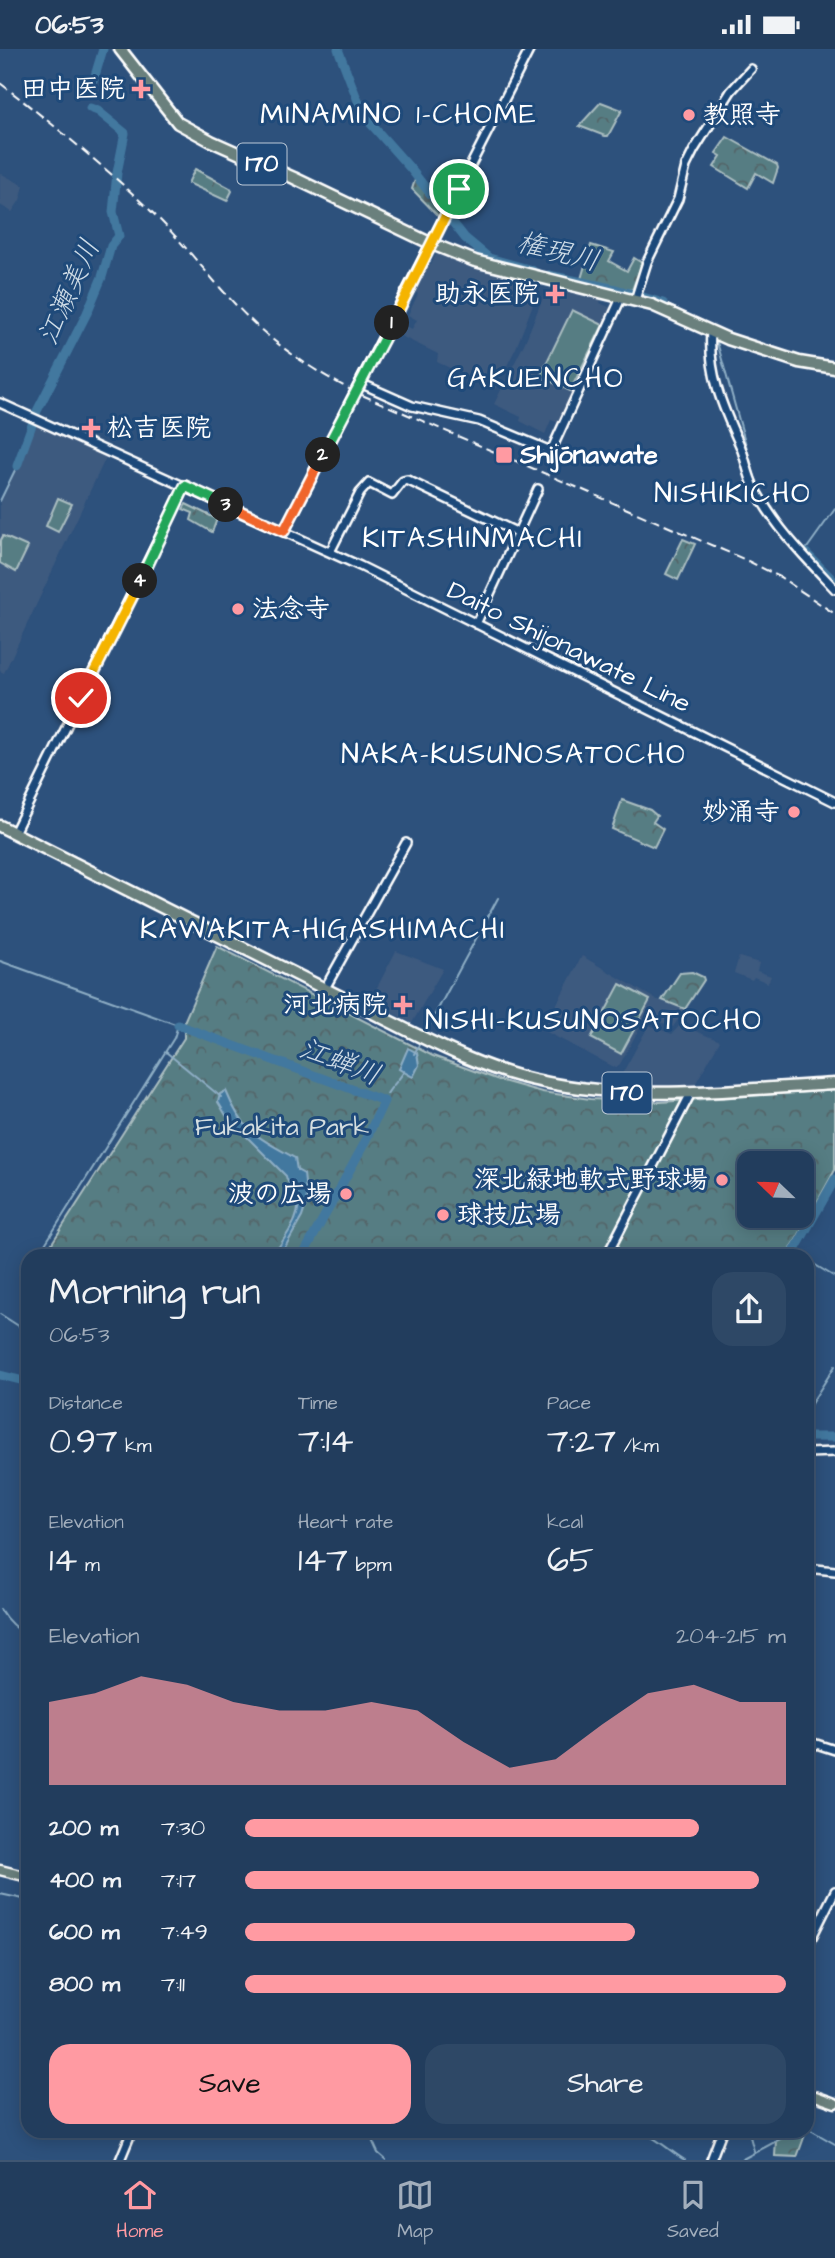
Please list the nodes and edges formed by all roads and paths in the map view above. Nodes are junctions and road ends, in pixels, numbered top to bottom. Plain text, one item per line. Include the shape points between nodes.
1 (120, 49) edge
2 (530, 49) edge
3 (751, 69) dead end
4 (432, 244) junction
5 (622, 296) junction
6 (636, 296) junction
7 (711, 331) junction
8 (835, 368) edge
9 (360, 383) junction
10 (0, 403) edge
11 (185, 486) junction
12 (538, 489) dead end
13 (284, 531) junction
14 (518, 533) junction
15 (330, 552) junction
16 (835, 589) edge
17 (476, 624) junction
18 (835, 802) edge
19 (0, 826) edge
20 (14, 833) junction
21 (406, 843) dead end
22 (324, 990) junction
23 (835, 1084) edge
24 (691, 1093) junction
25 (610, 1249) edge
26 (835, 1452) edge
27 (814, 1453) edge
28 (814, 1568) edge
29 (835, 1571) edge
30 (814, 1743) edge
31 (835, 1750) edge
32 (0, 1870) edge
33 (21, 1875) edge
34 (835, 1891) edge
35 (814, 1933) edge
36 (814, 2096) edge
37 (835, 2103) edge
38 (129, 2138) edge
39 (719, 2138) edge
40 (120, 2160) edge
41 (710, 2160) edge

1 - 4 highway, 170 via 178,123
2 - 4 street
3 - 6 street via 731,91 694,150
4 - 5 highway, 170 via 495,266
4 - 9 street
5 - 6 highway, 170
5 - 9 street via 551,451 481,422 412,406
6 - 7 highway, 170
7 - 8 highway, 170 via 788,359
7 - 16 street via 719,400 755,490 792,543
9 - 13 street
10 - 11 street, Daito Shijonawate Line
11 - 13 street, Daito Shijonawate Line
11 - 20 street
12 - 14 street
13 - 15 street, Daito Shijonawate Line
14 - 15 street via 407,480 392,495 369,483
14 - 17 street
15 - 17 street, Daito Shijonawate Line
17 - 18 street, Daito Shijonawate Line
19 - 20 highway, 170
20 - 22 highway, 170
21 - 22 street
22 - 24 highway, 170 via 489,1067 543,1082 620,1093
23 - 24 highway, 170
24 - 25 street
26 - 27 street
28 - 29 street
30 - 31 street
32 - 33 main road
34 - 35 street
36 - 37 main road
38 - 40 street
39 - 41 street

